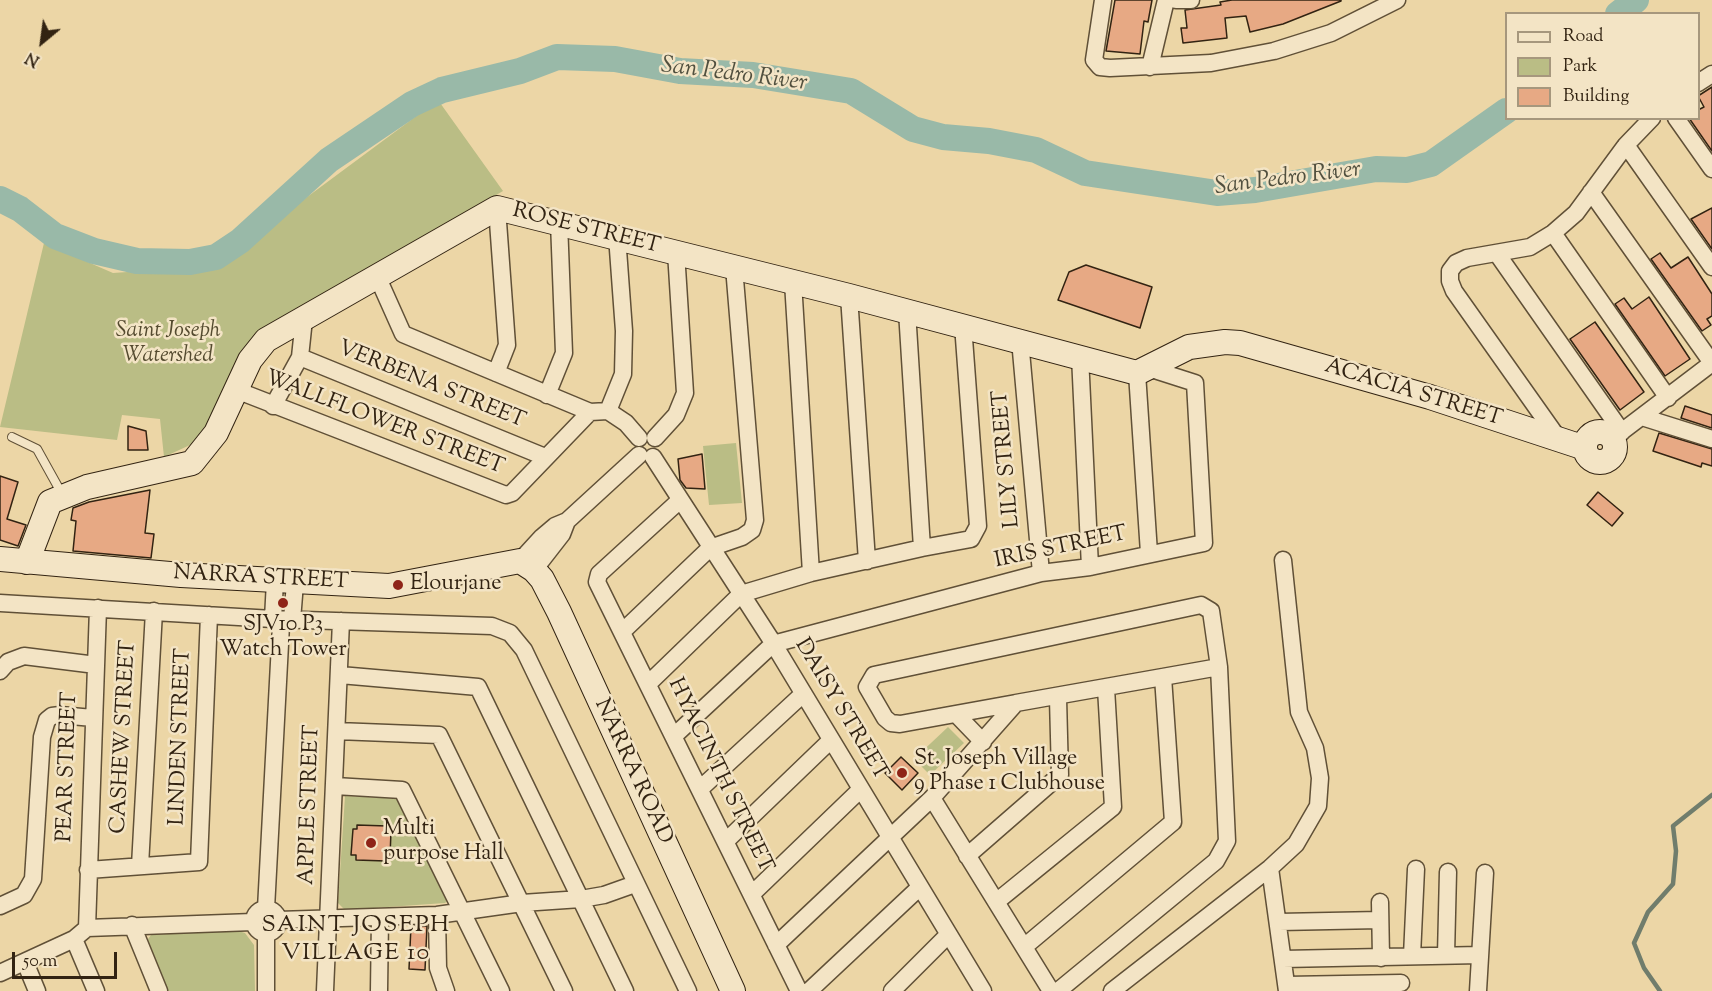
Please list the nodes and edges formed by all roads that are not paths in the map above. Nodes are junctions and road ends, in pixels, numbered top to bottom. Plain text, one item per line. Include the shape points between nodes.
1 (1103, 0) edge
2 (1166, 0) edge
3 (1176, 0) edge
4 (1191, 0) edge
5 (1397, 0) edge
6 (1150, 67) junction
7 (1650, 120) edge
8 (1677, 120) edge
9 (1626, 145) junction
10 (1712, 169) edge
11 (1591, 192) junction
12 (497, 208) junction
13 (559, 222) junction
14 (1553, 233) junction
15 (617, 236) junction
16 (676, 252) junction
17 (1498, 255) junction
18 (734, 267) junction
19 (1712, 267) edge
20 (378, 278) junction
21 (793, 282) junction
22 (849, 296) junction
23 (907, 311) junction
24 (304, 320) junction
25 (963, 326) junction
26 (1020, 340) junction
27 (1080, 356) junction
28 (300, 357) junction
29 (1712, 363) edge
30 (1141, 370) junction
31 (496, 373) junction
32 (1704, 378) edge
33 (236, 390) junction
34 (547, 395) junction
35 (1668, 398) junction
36 (273, 406) junction
37 (608, 411) junction
38 (590, 412) junction
39 (1641, 417) junction
40 (12, 436) dead end
41 (1617, 436) junction
42 (647, 438) junction
43 (1558, 438) junction
44 (1712, 439) edge
45 (646, 456) junction
46 (545, 457) junction
47 (62, 495) junction
48 (679, 501) junction
49 (710, 548) junction
50 (922, 548) junction
51 (1149, 553) junction
52 (0, 559) edge
53 (1283, 560) dead end
54 (867, 561) junction
55 (27, 562) junction
56 (527, 566) junction
57 (1090, 567) junction
58 (811, 573) junction
59 (1041, 573) junction
60 (285, 582) junction
61 (741, 594) junction
62 (0, 603) edge
63 (98, 608) junction
64 (154, 611) junction
65 (209, 615) junction
66 (282, 621) junction
67 (341, 621) junction
68 (622, 632) junction
69 (773, 644) junction
70 (96, 665) junction
71 (1219, 667) junction
72 (0, 670) edge
73 (340, 675) junction
74 (1162, 677) junction
75 (648, 684) junction
76 (1106, 688) junction
77 (803, 694) junction
78 (1058, 698) junction
79 (1016, 703) junction
80 (956, 714) junction
81 (93, 718) junction
82 (337, 731) junction
83 (674, 736) junction
84 (831, 740) junction
85 (983, 742) junction
86 (335, 786) junction
87 (700, 789) junction
88 (861, 789) junction
89 (932, 798) junction
90 (890, 837) junction
91 (726, 841) junction
92 (967, 855) junction
93 (141, 866) junction
94 (1270, 868) junction
95 (1416, 869) dead end
96 (88, 870) junction
97 (1448, 872) dead end
98 (1485, 873) dead end
99 (635, 884) junction
100 (920, 887) junction
101 (752, 894) junction
102 (581, 899) junction
103 (996, 902) junction
104 (1380, 902) dead end
105 (522, 903) junction
106 (0, 906) edge
107 (463, 911) junction
108 (272, 914) junction
109 (437, 915) junction
110 (380, 918) junction
111 (329, 919) junction
112 (1380, 920) junction
113 (253, 922) junction
114 (1279, 922) junction
115 (132, 925) junction
116 (266, 933) junction
117 (80, 934) junction
118 (948, 935) junction
119 (776, 945) junction
120 (1024, 947) junction
121 (1446, 955) junction
122 (1480, 955) junction
123 (1412, 956) junction
124 (1283, 958) junction
125 (1381, 958) junction
126 (25, 962) junction
127 (0, 973) edge
128 (1401, 983) dead end
129 (1287, 988) edge
130 (977, 989) edge
131 (37, 991) edge
132 (96, 991) edge
133 (159, 991) edge
134 (266, 991) edge
135 (325, 991) edge
136 (379, 991) edge
137 (446, 991) edge
138 (501, 991) edge
139 (564, 991) edge
140 (625, 991) edge
141 (688, 991) edge
142 (734, 991) edge
143 (799, 991) edge
144 (809, 991) edge
145 (892, 991) edge
146 (1051, 991) edge
147 (1058, 991) edge
148 (1112, 991) edge
149 (1478, 991) edge

1 - 6 street via 1094,60 1100,67
2 - 6 street
3 - 4 street
5 - 6 street via 1331,33 1286,48 1211,63
7 - 9 street
8 - 10 street
9 - 11 street
9 - 19 street
11 - 14 street via 1576,213
11 - 29 street
12 - 13 street, ROSE STREET
12 - 20 street, ROSE STREET
12 - 31 street via 507,345
13 - 15 street, ROSE STREET
13 - 34 street via 564,353
14 - 17 street via 1530,247
14 - 35 street
15 - 16 street, ROSE STREET
15 - 37 street via 623,374
16 - 18 street, ROSE STREET
16 - 42 street via 685,393 675,415
17 - 41 street
17 - 43 street via 1456,263 1450,271 1450,281
18 - 21 street, ROSE STREET
18 - 49 street via 755,520 752,530 742,537
20 - 24 street, ROSE STREET
20 - 31 street via 403,334
21 - 22 street, ROSE STREET
21 - 58 street
22 - 23 street, ROSE STREET
22 - 54 street
23 - 25 street, ROSE STREET
23 - 50 street
24 - 28 street
24 - 33 street, ROSE STREET via 266,340 250,360
25 - 26 street, ROSE STREET
25 - 50 street via 978,526 971,538
26 - 27 street, ROSE STREET
26 - 59 street, LILY STREET
27 - 30 street, ROSE STREET
27 - 57 street
28 - 36 street
28 - 46 street, VERBENA STREET
29 - 32 street
30 - 43 street, ACACIA STREET via 1189,347 1239,343
30 - 51 street
30 - 51 street, IRIS STREET via 1195,383 1204,543
31 - 34 street
32 - 35 street
33 - 36 street, WALLFLOWER STREET
33 - 47 street, ROSE STREET via 216,433 192,463
34 - 38 street
35 - 39 street
36 - 46 street, WALLFLOWER STREET via 506,495
37 - 38 street
37 - 42 street
38 - 46 street, WALLFLOWER STREET
39 - 41 street
39 - 44 street
40 - 47 lane via 37,449
41 - 43 street, ACACIA STREET via 1613,454 1605,461 1594,461 1585,448
42 - 45 street via 659,448
45 - 48 street, DAISY STREET
45 - 56 street via 567,521 562,534
47 - 55 street via 50,502
48 - 49 street, DAISY STREET
48 - 68 street, HYACINTH STREET via 599,574 597,582
49 - 61 street, DAISY STREET
49 - 68 street
50 - 54 street
51 - 57 street, IRIS STREET
52 - 55 street, NARRA STREET
53 - 94 street via 1299,712 1315,748 1320,778 1318,806 1296,844
54 - 58 street
55 - 60 street, NARRA STREET
56 - 60 street, NARRA STREET via 389,586
56 - 142 street, NARRA ROAD via 559,612
57 - 59 street, IRIS STREET
58 - 61 street
59 - 69 street, IRIS STREET
60 - 66 street
61 - 69 street, DAISY STREET
61 - 75 street
62 - 63 street
63 - 64 street
63 - 70 street, PEAR STREET
64 - 65 street
64 - 93 street, CASHEW STREET
65 - 66 street
65 - 93 street, LINDEN STREET via 199,862
66 - 67 street
66 - 108 street
67 - 73 street, APPLE STREET
67 - 99 street via 492,626 510,633 524,650
68 - 75 street, HYACINTH STREET
69 - 77 street, DAISY STREET
69 - 83 street
70 - 72 street via 24,656
70 - 81 street, PEAR STREET
71 - 74 street
71 - 80 street via 1211,611 1201,605 874,675 869,681 867,687 891,723
71 - 147 street via 1227,841 1216,861
73 - 82 street, APPLE STREET
73 - 102 street via 477,687
74 - 76 street
74 - 120 street via 1173,822
75 - 83 street, HYACINTH STREET
76 - 78 street
76 - 103 street via 1113,807
77 - 84 street, DAISY STREET
77 - 87 street
78 - 79 street
78 - 92 street via 1060,775
79 - 80 street
79 - 85 street
80 - 85 street
81 - 96 street, PEAR STREET
81 - 106 street via 60,715 47,720 42,737 33,879 24,895
82 - 86 street, APPLE STREET
82 - 105 street via 439,735
83 - 87 street, HYACINTH STREET
84 - 88 street, DAISY STREET
84 - 91 street
85 - 89 street
86 - 107 street via 402,790
86 - 111 street, APPLE STREET
87 - 91 street, HYACINTH STREET
88 - 90 street, DAISY STREET
88 - 101 street
89 - 90 street
89 - 92 street
90 - 100 street, DAISY STREET
90 - 119 street
91 - 101 street, HYACINTH STREET
92 - 103 street
93 - 96 street
94 - 114 street
94 - 148 street
95 - 123 street
96 - 117 street, PEAR STREET
97 - 121 street
98 - 122 street
99 - 102 street
99 - 141 street
100 - 118 street, DAISY STREET
100 - 144 street
101 - 119 street, HYACINTH STREET
102 - 105 street
102 - 140 street
103 - 120 street
104 - 112 street
105 - 107 street
105 - 139 street
107 - 109 street
107 - 138 street
108 - 111 street
108 - 113 street via 257,913
108 - 116 street via 274,930
109 - 110 street
109 - 137 street via 438,968
110 - 111 street
110 - 136 street
111 - 135 street, APPLE STREET
112 - 114 street
112 - 125 street
113 - 115 street
113 - 116 street via 257,930
114 - 124 street
115 - 117 street
115 - 133 street
116 - 134 street
117 - 126 street
117 - 132 street
118 - 130 street, DAISY STREET
118 - 145 street
119 - 143 street, HYACINTH STREET
120 - 146 street
121 - 122 street
121 - 123 street
122 - 149 street
123 - 125 street
124 - 125 street
124 - 129 street
126 - 127 street
126 - 131 street
128 - 129 street

